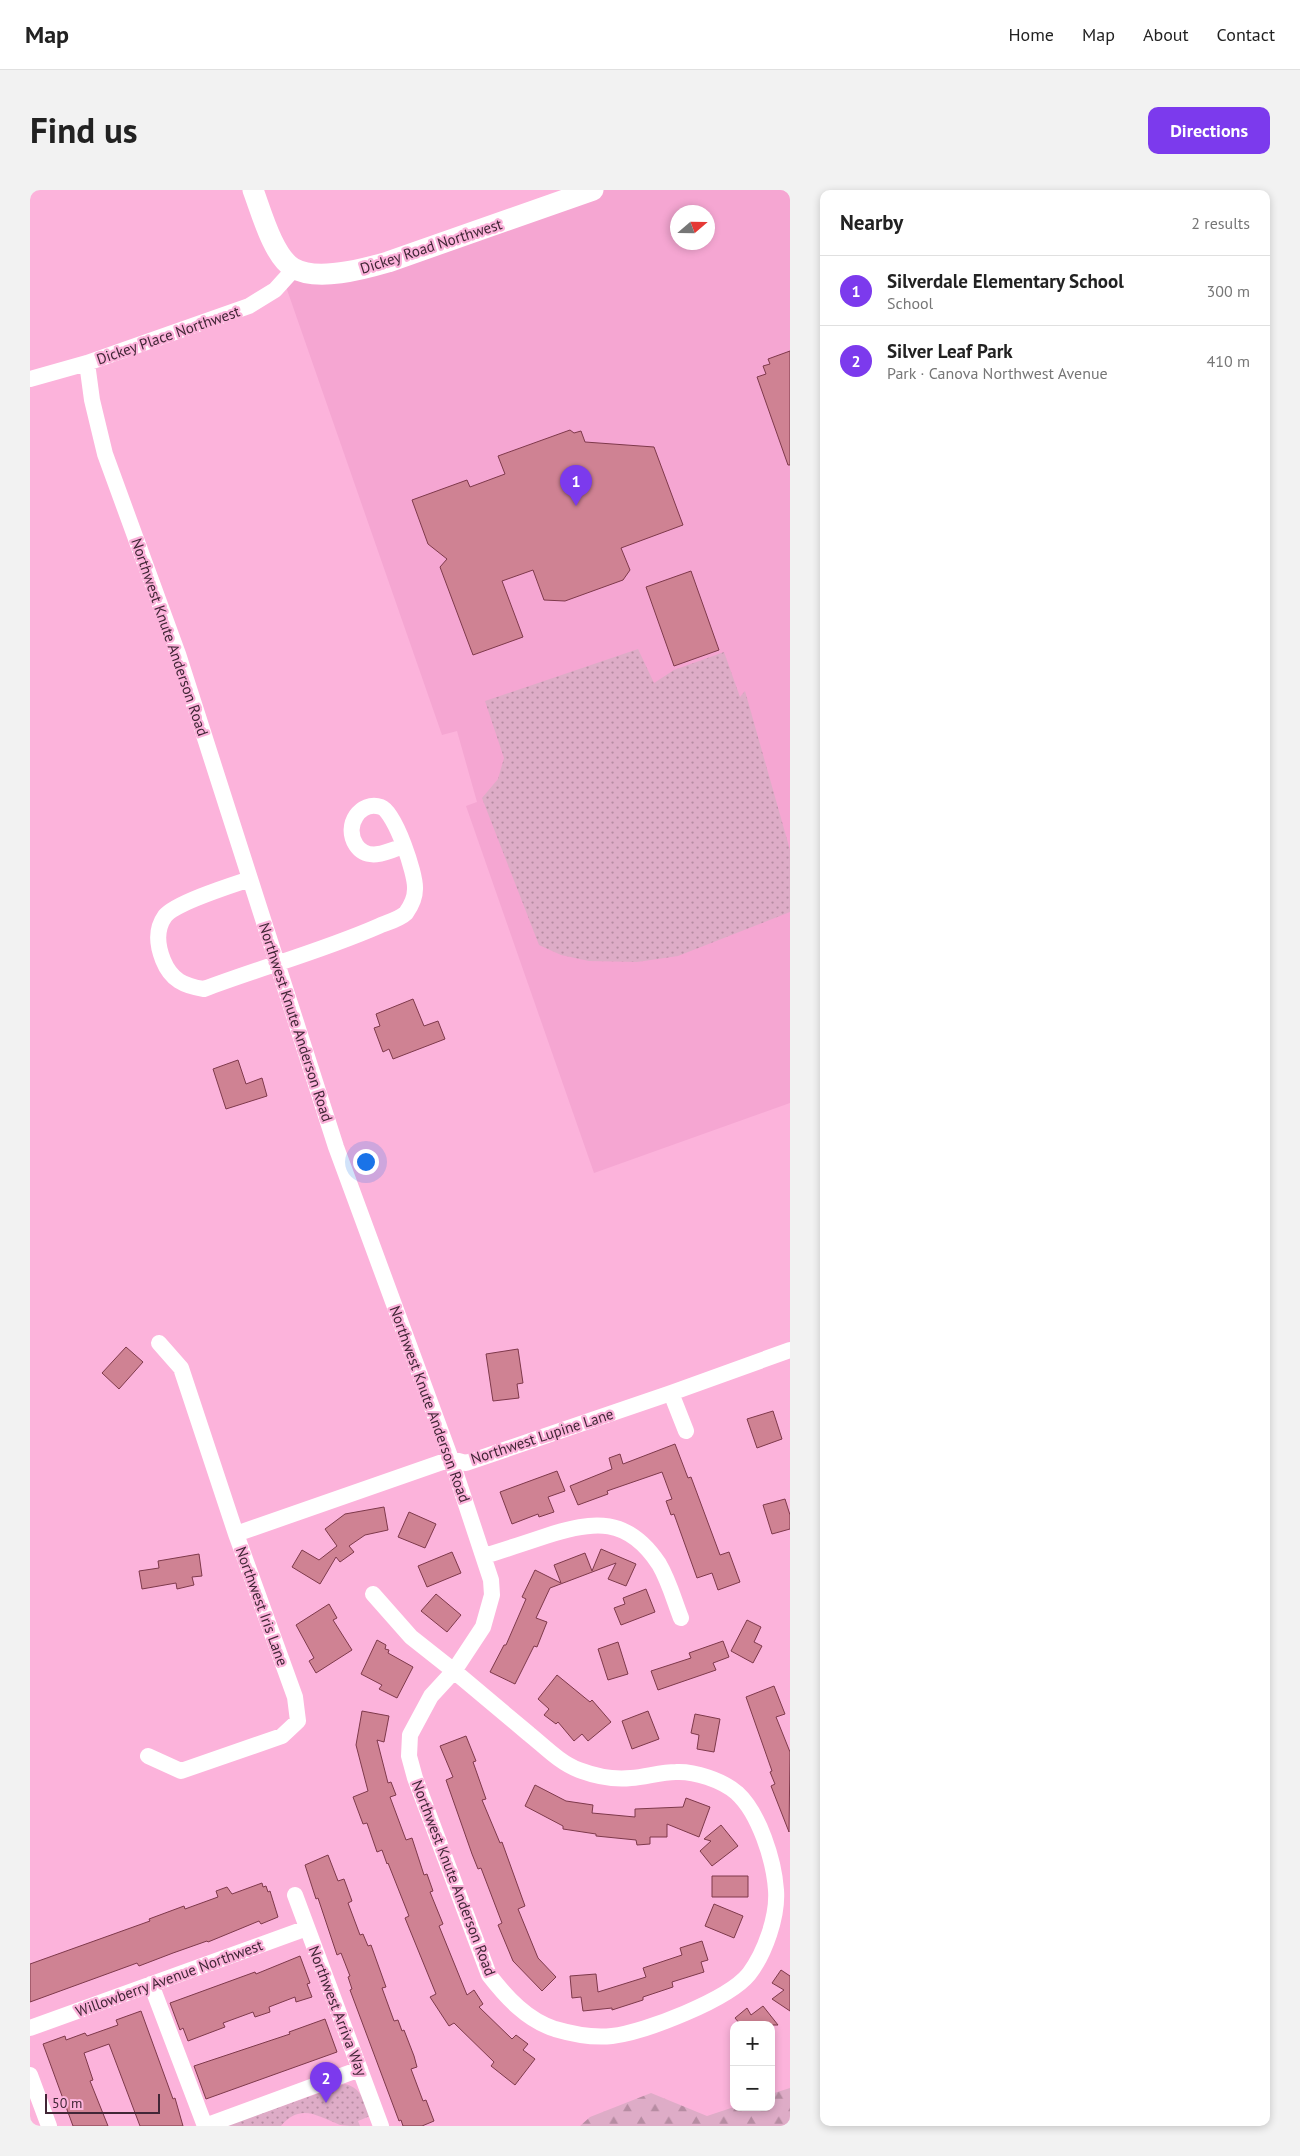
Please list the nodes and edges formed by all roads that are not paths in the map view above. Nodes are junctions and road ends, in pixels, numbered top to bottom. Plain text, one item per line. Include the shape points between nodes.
1 (253, 190) edge
2 (593, 190) edge
3 (294, 269) junction
4 (87, 364) junction
5 (30, 379) edge
6 (404, 846) dead end
7 (250, 879) junction
8 (277, 964) junction
9 (159, 1343) dead end
10 (790, 1350) edge
11 (671, 1393) junction
12 (686, 1431) dead end
13 (451, 1459) junction
14 (236, 1534) junction
15 (484, 1556) junction
16 (372, 1594) dead end
17 (681, 1618) dead end
18 (454, 1671) junction
19 (148, 1756) dead end
20 (295, 1895) dead end
21 (307, 1928) junction
22 (151, 1984) junction
23 (30, 2028) edge
24 (360, 2069) junction
25 (30, 2075) edge
26 (49, 2126) edge
27 (205, 2126) edge
28 (381, 2126) edge

1 - 3 street via 276,247
2 - 3 street, Dickey Road Northwest via 363,270 315,274
3 - 4 street, Dickey Place Northwest via 275,290 249,306
4 - 5 street, Dickey Place Northwest
4 - 7 street, Northwest Knute Anderson Road via 105,454 178,654
6 - 8 street via 416,888 413,902 404,915
7 - 8 street, Northwest Knute Anderson Road
7 - 8 street via 166,914 157,938 161,955 167,971 179,982 204,989
8 - 13 street, Northwest Knute Anderson Road via 336,1147
9 - 14 street, Northwest Iris Lane via 181,1368
10 - 11 street, Northwest Lupine Lane
11 - 12 street
11 - 13 street, Northwest Lupine Lane via 466,1463
13 - 14 street, Northwest Lupine Lane
13 - 15 street, Northwest Knute Anderson Road
14 - 19 street, Northwest Iris Lane via 295,1697 298,1721 282,1736 181,1771
15 - 17 street via 577,1527 605,1524 638,1539 660,1565
15 - 18 street, Northwest Knute Anderson Road via 492,1595 489,1611 474,1642
16 - 18 street via 411,1637
18 - 18 street, Northwest Knute Anderson Road via 431,1696 410,1735 409,1756 489,1975 504,1994 536,2020 555,2029 612,2036 662,2022 696,2008 724,1994 748,1976 763,1952 772,1922 776,1891 770,1856 756,1819 736,1792 704,1775 676,1772 629,1778 604,1777 577,1769 557,1757
20 - 21 street, Northwest Arriva Way
21 - 22 street, Willowberry Avenue Northwest
21 - 24 street, Northwest Arriva Way
22 - 23 street, Willowberry Avenue Northwest
22 - 27 street
24 - 27 street
24 - 28 street, Northwest Arriva Way
25 - 26 street

